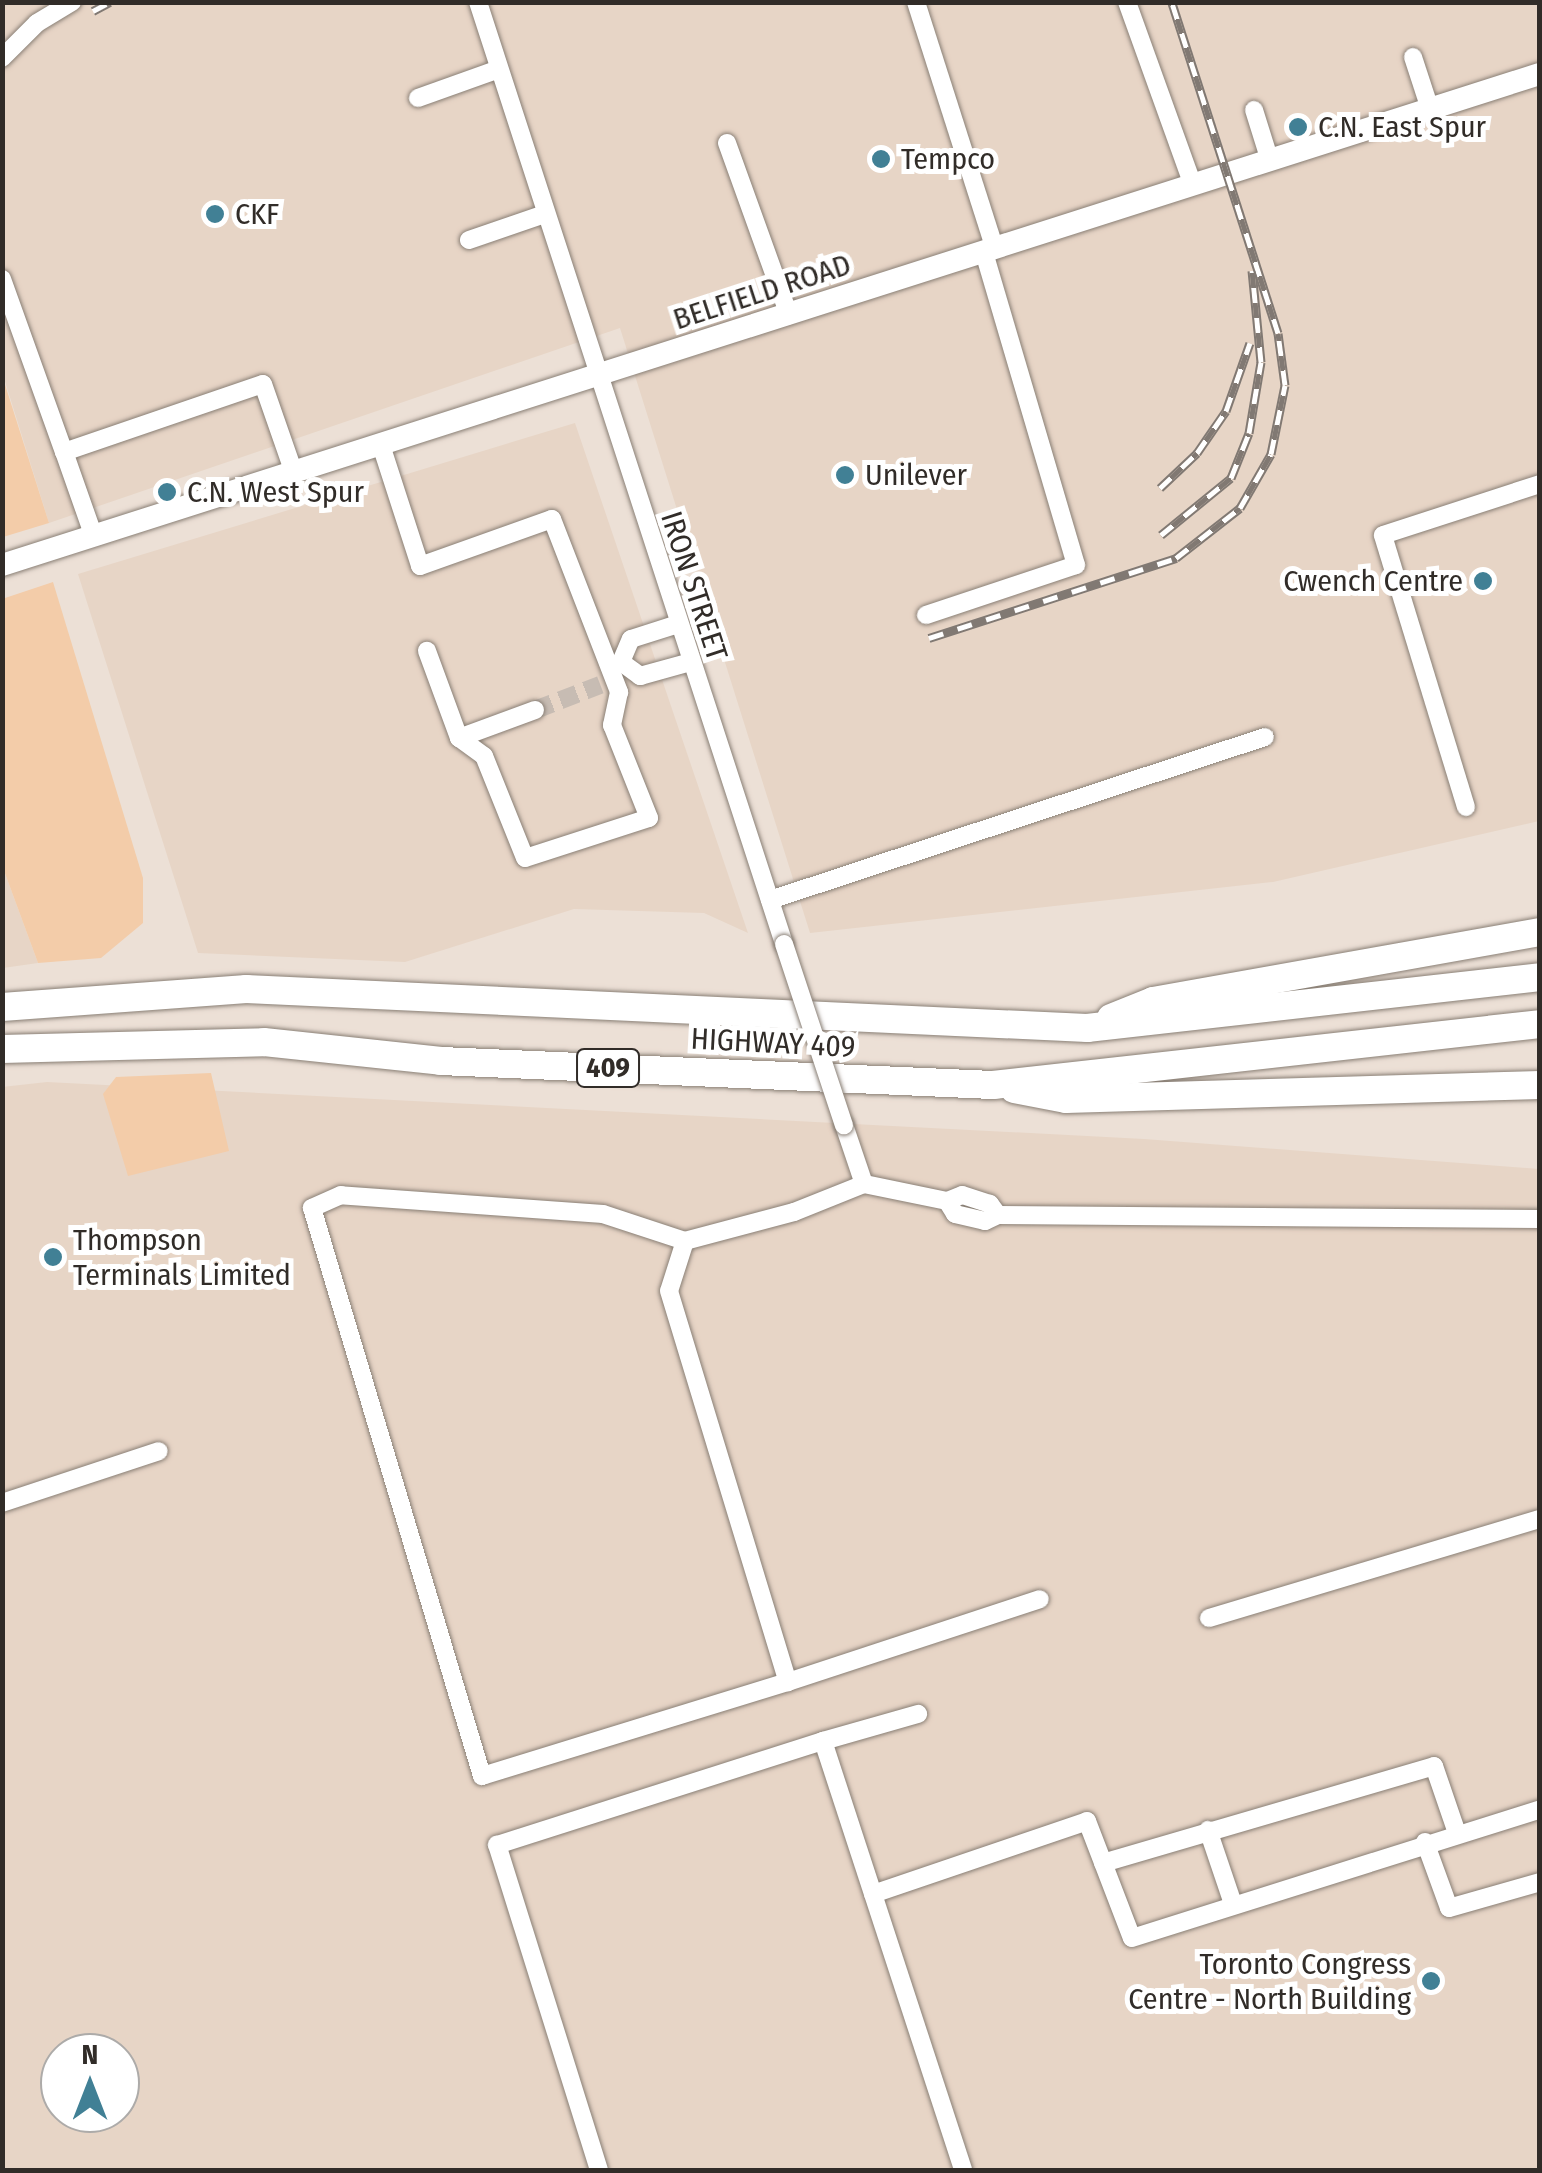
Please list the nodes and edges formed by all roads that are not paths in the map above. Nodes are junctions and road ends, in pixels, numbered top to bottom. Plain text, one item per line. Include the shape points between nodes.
1 (72, 2) edge
2 (478, 2) edge
3 (916, 2) edge
4 (1127, 2) edge
5 (1413, 57) dead end
6 (2, 58) edge
7 (500, 69) junction
8 (1540, 74) edge
9 (418, 98) dead end
10 (1430, 109) junction
11 (1254, 110) dead end
12 (727, 143) dead end
13 (1270, 160) junction
14 (1193, 185) junction
15 (545, 214) junction
16 (469, 240) dead end
17 (989, 251) junction
18 (2, 279) edge
19 (789, 315) junction
20 (596, 377) junction
21 (381, 445) junction
22 (64, 452) junction
23 (294, 473) junction
24 (1540, 484) edge
25 (94, 536) junction
26 (2, 566) edge
27 (926, 615) dead end
28 (678, 624) junction
29 (428, 651) dead end
30 (690, 662) junction
31 (611, 673) junction
32 (535, 710) tunnel mouth
33 (1265, 737) dead end
34 (459, 738) junction
35 (1466, 807) dead end
36 (770, 900) junction
37 (1540, 932) edge
38 (1540, 977) edge
39 (2, 1006) edge
40 (1540, 1024) edge
41 (1087, 1028) junction
42 (2, 1049) edge
43 (993, 1085) junction
44 (1540, 1085) edge
45 (864, 1184) junction
46 (1540, 1218) edge
47 (685, 1241) junction
48 (159, 1451) dead end
49 (2, 1503) edge
50 (1540, 1519) edge
51 (1040, 1599) dead end
52 (1209, 1618) dead end
53 (788, 1682) junction
54 (918, 1714) dead end
55 (823, 1741) junction
56 (1540, 1809) edge
57 (1208, 1830) junction
58 (1457, 1833) junction
59 (1425, 1842) junction
60 (1103, 1863) junction
61 (1540, 1882) edge
62 (873, 1894) junction
63 (1232, 1904) junction
64 (599, 2170) edge
65 (963, 2170) edge

1 - 6 street via 37,23
2 - 7 street, IRON STREET
3 - 17 street
4 - 14 street
5 - 10 street
7 - 9 street
7 - 15 street, IRON STREET
8 - 10 main road, BELFIELD ROAD
10 - 13 main road, BELFIELD ROAD
11 - 13 street
12 - 19 street
13 - 14 main road, BELFIELD ROAD
14 - 17 main road, BELFIELD ROAD
15 - 16 street
15 - 20 street, IRON STREET
17 - 19 main road, BELFIELD ROAD
17 - 27 street via 1076,564
18 - 22 street
19 - 20 main road, BELFIELD ROAD
20 - 21 main road, BELFIELD ROAD
20 - 28 street, IRON STREET
21 - 23 main road, BELFIELD ROAD
21 - 31 street via 420,566 552,518
22 - 23 street via 263,384
22 - 25 street
23 - 25 main road, BELFIELD ROAD
24 - 35 street via 1382,535
25 - 26 main road, BELFIELD ROAD
28 - 30 street, IRON STREET
28 - 31 street via 631,639
29 - 34 street
30 - 31 street via 640,676
30 - 36 street, IRON STREET
31 - 34 street via 618,692 612,726 649,818 525,858 484,756
32 - 34 street
33 - 36 street
36 - 45 street, IRON STREET, bridge
37 - 41 highway via 1153,1001
38 - 41 highway, HIGHWAY 409 / 409
39 - 41 highway, HIGHWAY 409 / 409 via 246,990
40 - 43 highway, HIGHWAY 409 / 409
42 - 43 highway, HIGHWAY 409 / 409 via 264,1042 441,1061
43 - 44 highway via 1066,1099
45 - 46 street via 947,1201 955,1214 985,1221 998,1214
45 - 47 street via 794,1212
47 - 53 street via 669,1291
47 - 53 street via 603,1214 341,1195 312,1208 482,1776
48 - 49 street
50 - 52 street
51 - 53 street
54 - 55 street
55 - 62 street
55 - 64 street via 496,1846
56 - 58 street
57 - 58 street via 1434,1766
57 - 60 street
57 - 63 street
58 - 59 street
59 - 61 street via 1449,1908
59 - 63 street
60 - 62 street via 1087,1820
60 - 63 street via 1132,1938
62 - 65 street

